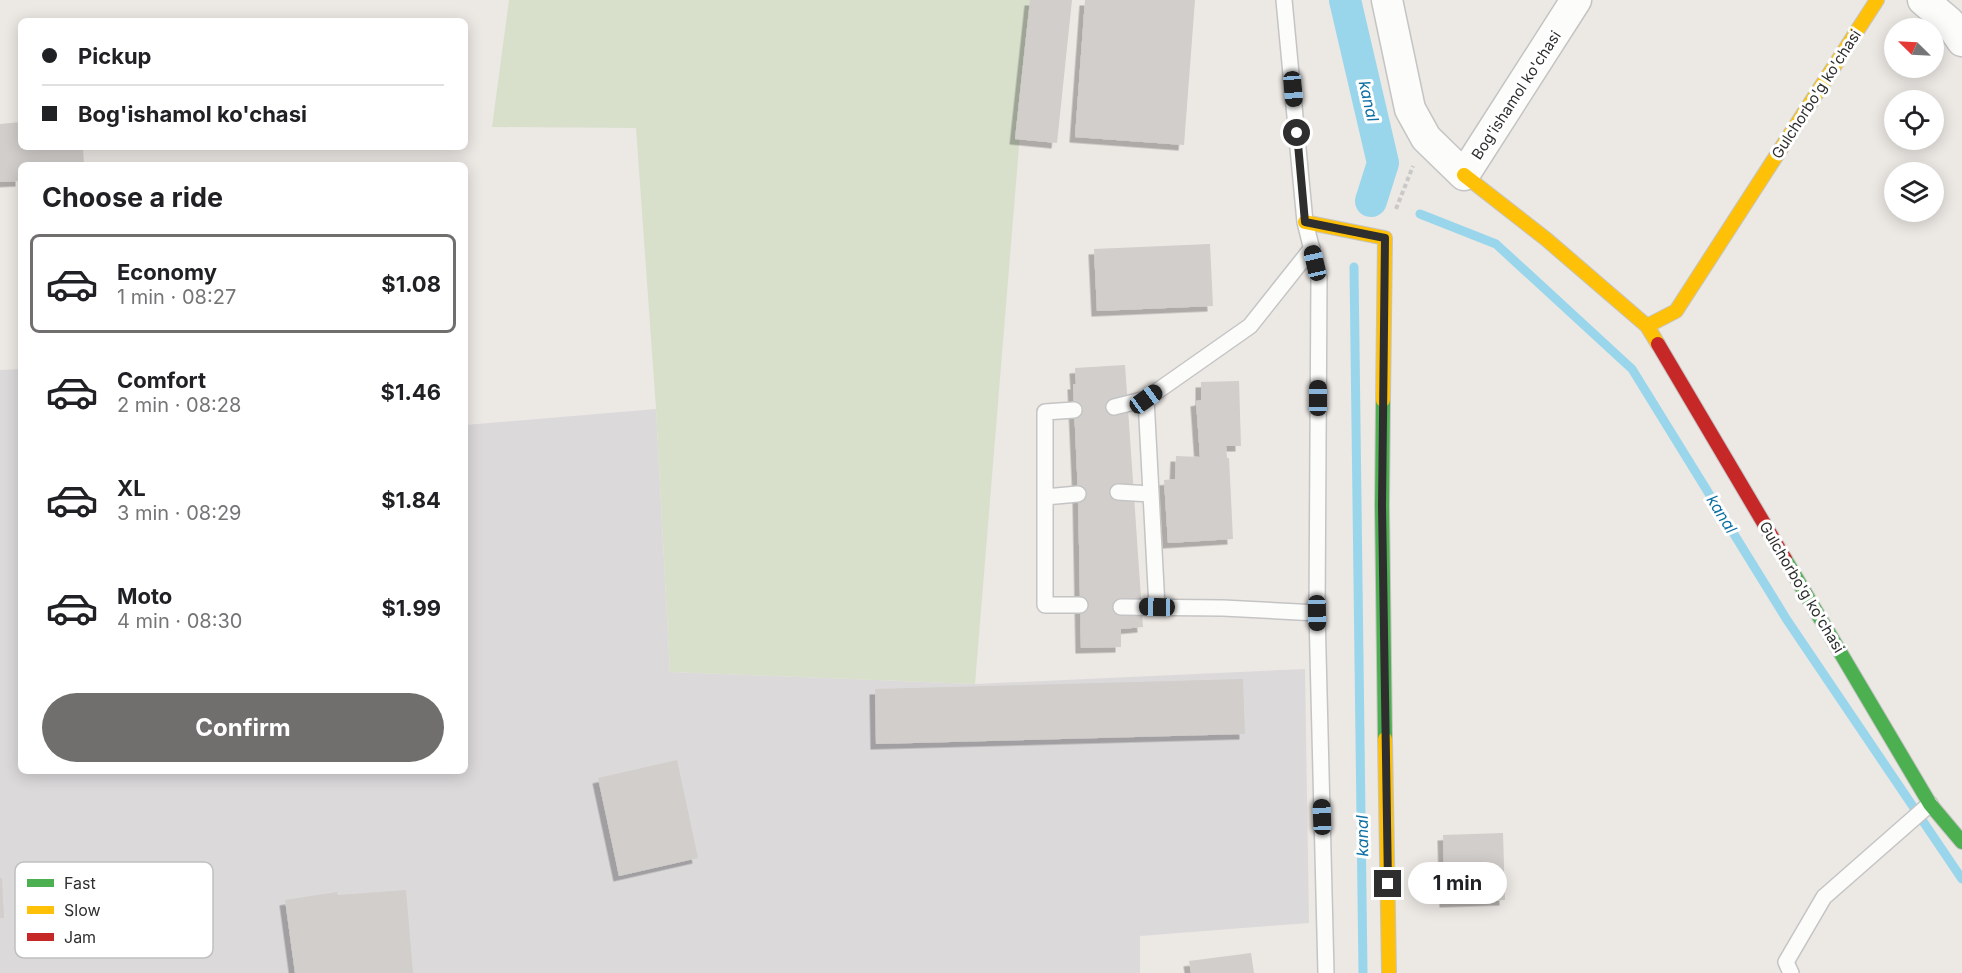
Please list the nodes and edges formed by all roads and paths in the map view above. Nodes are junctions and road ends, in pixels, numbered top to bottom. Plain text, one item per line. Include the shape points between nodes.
1 (1284, 0) edge
2 (1387, 0) edge
3 (1576, 0) edge
4 (1877, 0) edge
5 (1923, 0) edge
6 (1962, 41) edge
7 (1426, 138) junction
8 (1464, 175) junction
9 (1305, 222) junction
10 (1385, 238) junction
11 (1312, 248) junction
12 (1647, 326) junction
13 (1146, 399) junction
14 (1114, 407) dead end
15 (1074, 410) dead end
16 (1118, 492) dead end
17 (1078, 494) dead end
18 (1150, 494) junction
19 (1045, 497) junction
20 (1080, 605) dead end
21 (1121, 607) dead end
22 (1157, 607) junction
23 (1317, 613) junction
24 (1929, 805) junction
25 (1962, 843) edge
26 (1326, 973) edge
27 (1389, 973) edge
28 (1791, 973) edge

1 - 9 lane
2 - 7 street, Bog'ishamol ko'chasi via 1410,108
3 - 8 street, Bog'ishamol ko'chasi
4 - 12 street, Gulchorbo'g ko'chasi via 1676,311
5 - 6 street via 1949,22
7 - 8 street, Bog'ishamol ko'chasi
7 - 10 path
8 - 12 street, Gulchorbo'g ko'chasi
9 - 10 street
9 - 11 lane
10 - 27 street via 1382,506
11 - 13 lane via 1250,326
11 - 23 lane via 1319,278
12 - 24 street, Gulchorbo'g ko'chasi
13 - 14 lane
13 - 18 lane
15 - 19 lane via 1045,412
16 - 18 lane
17 - 19 lane
18 - 22 lane
19 - 20 lane via 1045,605
21 - 22 lane
22 - 23 lane
23 - 26 lane
24 - 25 street, Gulchorbo'g ko'chasi
24 - 28 lane via 1824,897 1786,962

